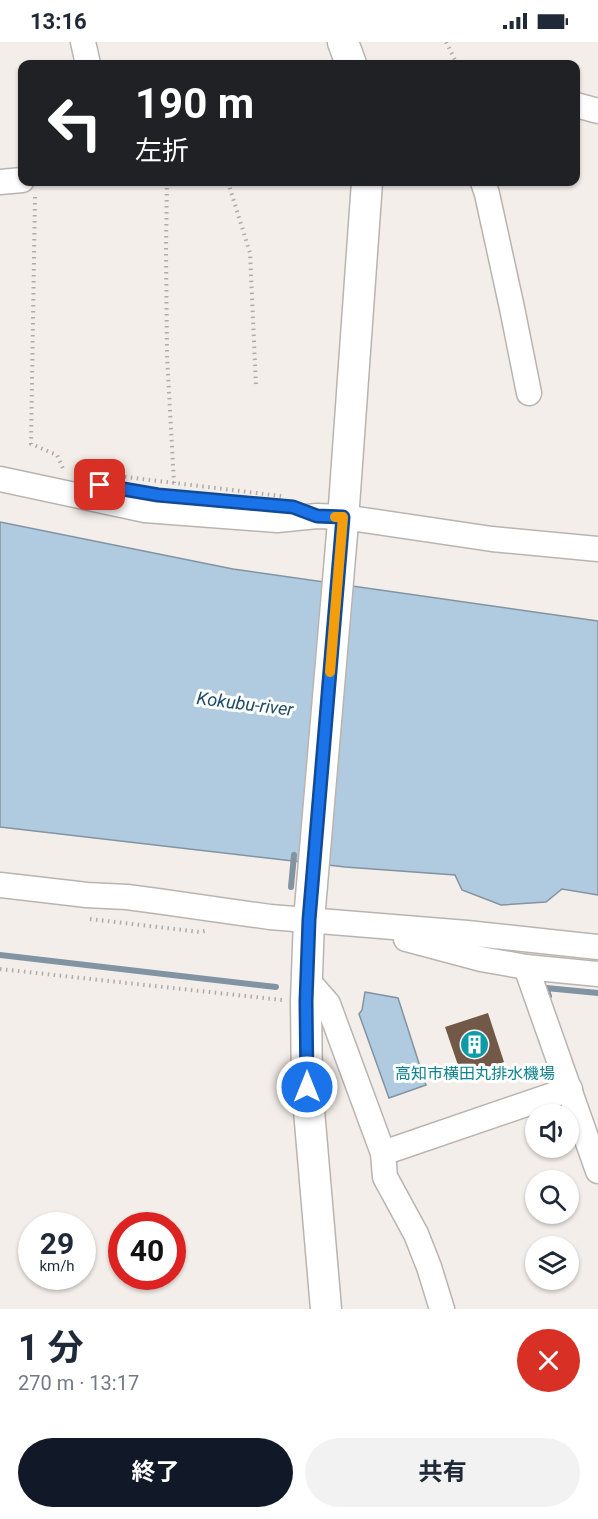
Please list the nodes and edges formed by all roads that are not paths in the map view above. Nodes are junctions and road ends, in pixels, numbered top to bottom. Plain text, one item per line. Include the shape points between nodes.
1 (83, 42) edge
2 (343, 42) edge
3 (87, 60) edge
4 (350, 60) edge
5 (580, 106) edge
6 (598, 111) edge
7 (0, 182) edge
8 (18, 185) edge
9 (368, 186) edge
10 (485, 186) edge
11 (529, 393) dead end
12 (7, 473) edge
13 (334, 522) junction
14 (437, 530) junction
15 (598, 535) edge
16 (598, 549) edge
17 (0, 885) edge
18 (310, 911) junction
19 (376, 926) junction
20 (598, 947) edge
21 (526, 967) junction
22 (598, 974) edge
23 (307, 980) junction
24 (570, 1089) junction
25 (382, 1153) junction
26 (598, 1171) edge
27 (326, 1309) edge
28 (442, 1309) edge

1 - 3 street
2 - 4 street
5 - 6 street
7 - 8 street
9 - 13 street
10 - 11 street
12 - 13 street via 73,479 158,495 293,507
12 - 13 street via 145,510
13 - 14 street
13 - 18 street
14 - 15 street via 534,529
14 - 16 street
17 - 18 street via 127,897 270,917
18 - 19 street
18 - 23 street
19 - 20 street
19 - 21 street via 405,939
21 - 22 street
21 - 24 street
23 - 25 street via 328,1004
23 - 27 street via 307,1087
24 - 25 street
24 - 26 street
25 - 28 street via 386,1177 416,1234

